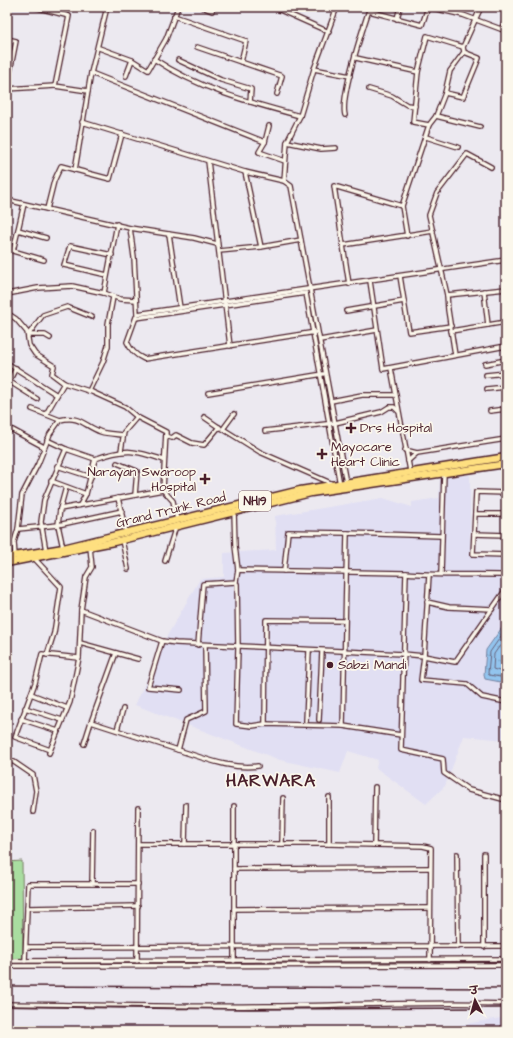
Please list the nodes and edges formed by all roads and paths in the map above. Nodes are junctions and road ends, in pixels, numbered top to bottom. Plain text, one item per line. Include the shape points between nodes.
1 (35, 7) edge
2 (101, 7) edge
3 (178, 7) edge
4 (202, 7) edge
5 (213, 7) edge
6 (273, 7) edge
7 (332, 7) edge
8 (400, 7) edge
9 (428, 7) edge
10 (481, 7) edge
11 (107, 8) edge
12 (337, 8) edge
13 (370, 9) edge
14 (174, 16) junction
15 (397, 19) junction
16 (474, 19) junction
17 (506, 20) edge
18 (501, 29) junction
19 (506, 31) edge
20 (329, 32) junction
21 (7, 39) edge
22 (196, 47) dead end
23 (463, 47) junction
24 (99, 48) junction
25 (464, 52) junction
26 (356, 58) junction
27 (154, 59) junction
28 (132, 60) junction
29 (178, 60) dead end
30 (241, 62) junction
31 (314, 69) junction
32 (418, 72) junction
33 (91, 73) junction
34 (126, 76) dead end
35 (350, 76) junction
36 (55, 86) junction
37 (7, 88) edge
38 (369, 89) dead end
39 (88, 91) junction
40 (445, 93) junction
41 (277, 94) dead end
42 (250, 102) junction
43 (415, 106) junction
44 (345, 115) dead end
45 (300, 116) junction
46 (436, 116) junction
47 (82, 122) junction
48 (268, 126) dead end
49 (429, 126) junction
50 (480, 127) dead end
51 (122, 134) junction
52 (426, 137) junction
53 (264, 142) junction
54 (287, 142) junction
55 (458, 147) dead end
56 (336, 148) dead end
57 (208, 161) junction
58 (285, 161) junction
59 (491, 167) dead end
60 (75, 170) junction
61 (245, 172) junction
62 (284, 181) junction
63 (7, 200) edge
64 (24, 204) junction
65 (402, 206) junction
66 (48, 209) junction
67 (117, 224) junction
68 (130, 228) junction
69 (18, 230) junction
70 (433, 231) junction
71 (169, 234) junction
72 (408, 236) junction
73 (46, 238) dead end
74 (301, 240) junction
75 (218, 244) junction
76 (343, 245) junction
77 (261, 247) junction
78 (219, 251) junction
79 (112, 255) junction
80 (44, 260) dead end
81 (506, 260) edge
82 (442, 268) junction
83 (107, 275) junction
84 (400, 276) junction
85 (370, 280) junction
86 (349, 284) junction
87 (309, 289) junction
88 (506, 289) edge
89 (484, 291) junction
90 (7, 294) edge
91 (104, 294) junction
92 (447, 296) junction
93 (113, 297) junction
94 (136, 300) junction
95 (404, 301) junction
96 (225, 303) junction
97 (374, 307) junction
98 (180, 308) junction
99 (346, 311) dead end
100 (7, 313) edge
101 (136, 316) junction
102 (92, 317) dead end
103 (506, 322) edge
104 (488, 325) junction
105 (451, 326) junction
106 (377, 330) junction
107 (451, 331) junction
108 (316, 332) junction
109 (28, 335) junction
110 (50, 338) dead end
111 (320, 340) junction
112 (230, 346) junction
113 (506, 346) edge
114 (456, 355) junction
115 (506, 360) edge
116 (7, 363) edge
117 (485, 364) dead end
118 (16, 368) junction
119 (391, 368) junction
120 (326, 373) junction
121 (321, 374) junction
122 (506, 374) edge
123 (486, 375) dead end
124 (8, 382) edge
125 (64, 383) junction
126 (506, 387) edge
127 (487, 388) dead end
128 (89, 391) junction
129 (208, 393) dead end
130 (57, 395) junction
131 (395, 395) junction
132 (37, 399) dead end
133 (331, 402) junction
134 (32, 409) dead end
135 (506, 409) edge
136 (398, 411) junction
137 (490, 411) dead end
138 (46, 414) junction
139 (234, 414) dead end
140 (204, 417) dead end
141 (137, 418) junction
142 (60, 420) junction
143 (335, 423) junction
144 (329, 424) junction
145 (7, 427) edge
146 (221, 428) junction
147 (265, 431) dead end
148 (123, 436) junction
149 (166, 436) junction
150 (506, 439) edge
151 (47, 440) junction
152 (44, 447) junction
153 (66, 449) junction
154 (406, 450) junction
155 (121, 451) junction
156 (417, 453) junction
157 (506, 457) edge
158 (95, 459) junction
159 (164, 460) junction
160 (408, 461) junction
161 (117, 463) dead end
162 (506, 464) edge
163 (57, 466) junction
164 (444, 469) junction
165 (410, 471) junction
166 (91, 476) junction
167 (51, 481) junction
168 (341, 485) junction
169 (66, 487) junction
170 (163, 490) junction
171 (506, 493) edge
172 (86, 494) junction
173 (135, 495) junction
174 (118, 498) junction
175 (80, 505) junction
176 (60, 509) junction
177 (234, 509) junction
178 (122, 511) junction
179 (475, 514) junction
180 (506, 514) edge
181 (176, 523) junction
182 (58, 525) junction
183 (42, 526) junction
184 (18, 529) junction
185 (126, 532) junction
186 (347, 533) junction
187 (474, 534) junction
188 (506, 535) edge
189 (441, 536) junction
190 (122, 540) junction
191 (90, 547) junction
192 (63, 548) junction
193 (46, 551) junction
194 (506, 555) edge
195 (15, 556) junction
196 (7, 557) edge
197 (34, 558) junction
198 (165, 561) dead end
199 (7, 563) edge
200 (128, 569) dead end
201 (238, 570) junction
202 (284, 571) junction
203 (345, 572) junction
204 (406, 573) junction
205 (441, 574) junction
206 (429, 575) junction
207 (506, 575) edge
208 (236, 584) dead end
209 (506, 589) edge
210 (427, 602) junction
211 (492, 609) junction
212 (81, 610) junction
213 (344, 621) junction
214 (162, 641) junction
215 (80, 643) junction
216 (198, 645) junction
217 (205, 646) junction
218 (238, 647) junction
219 (264, 648) junction
220 (322, 650) junction
221 (309, 651) junction
222 (344, 651) junction
223 (116, 653) junction
224 (403, 654) junction
225 (47, 655) junction
226 (424, 656) junction
227 (79, 658) junction
228 (138, 659) dead end
229 (180, 690) dead end
230 (31, 694) junction
231 (506, 702) edge
232 (25, 708) junction
233 (67, 708) junction
234 (123, 709) dead end
235 (21, 719) junction
236 (62, 720) junction
237 (319, 720) dead end
238 (306, 721) dead end
239 (91, 722) junction
240 (265, 724) junction
241 (342, 726) junction
242 (116, 730) junction
243 (58, 731) junction
244 (401, 735) junction
245 (84, 744) dead end
246 (178, 750) junction
247 (7, 760) edge
248 (258, 766) dead end
249 (375, 788) dead end
250 (329, 797) dead end
251 (283, 798) dead end
252 (506, 800) edge
253 (186, 805) dead end
254 (234, 806) dead end
255 (138, 808) dead end
256 (33, 812) dead end
257 (93, 830) dead end
258 (138, 844) junction
259 (185, 844) junction
260 (234, 844) junction
261 (282, 844) junction
262 (329, 844) junction
263 (374, 845) junction
264 (457, 854) dead end
265 (484, 854) dead end
266 (430, 868) junction
267 (234, 869) junction
268 (92, 884) junction
269 (138, 884) junction
270 (138, 906) junction
271 (27, 908) junction
272 (430, 908) junction
273 (234, 909) junction
274 (484, 946) junction
275 (506, 946) edge
276 (26, 947) junction
277 (137, 947) junction
278 (234, 947) junction
279 (430, 947) junction
280 (458, 947) junction
281 (430, 959) junction
282 (506, 959) edge
283 (7, 960) edge
284 (25, 960) junction
285 (137, 960) junction
286 (234, 960) junction
287 (430, 965) junction
288 (506, 965) edge
289 (7, 966) edge
290 (25, 966) junction
291 (137, 966) junction
292 (234, 966) junction
293 (7, 1004) edge
294 (506, 1004) edge

1 - 36 street via 69,16
2 - 11 street
3 - 14 street
4 - 5 street via 212,10
6 - 20 street
7 - 12 street
8 - 15 street
9 - 15 street via 422,25
9 - 16 street
10 - 16 street
11 - 24 street
12 - 20 street
13 - 15 street
13 - 26 street
14 - 27 street via 166,39
14 - 30 street via 246,41
16 - 18 street
16 - 23 street
17 - 18 street
18 - 19 street
20 - 31 street
21 - 37 street via 16,42
22 - 30 street
23 - 25 street
23 - 32 street via 427,36
24 - 28 street
24 - 33 street
25 - 40 street via 450,71
25 - 40 street via 479,58 463,97
26 - 32 street
26 - 35 street
27 - 28 street via 148,70
27 - 42 street via 171,71 210,89
28 - 34 street
29 - 42 street via 221,80 251,90
30 - 41 street via 282,76
31 - 35 street
31 - 45 street
32 - 43 street
33 - 39 street
33 - 53 street
35 - 44 street
36 - 37 street
36 - 39 street
38 - 43 street via 392,96 407,106
39 - 47 street
40 - 46 street
42 - 45 street
43 - 49 street via 413,122
45 - 54 street
46 - 49 street
46 - 50 street
47 - 51 street
47 - 60 street
48 - 53 street
49 - 52 street
51 - 57 street
51 - 60 street via 110,179
52 - 55 street
52 - 65 street
53 - 58 street via 259,152
54 - 56 street via 321,149
54 - 58 street
57 - 61 street
57 - 75 street
58 - 62 street
59 - 70 street via 467,154 437,192 430,215
60 - 66 street via 60,166
61 - 62 street
61 - 77 street
62 - 74 street via 291,186
63 - 64 street
64 - 66 street
64 - 69 street
65 - 72 street
65 - 76 street via 334,186
66 - 67 street
67 - 68 street
67 - 79 street
68 - 71 street
68 - 94 street
69 - 73 street
69 - 80 street via 14,251
70 - 72 street
70 - 82 street
71 - 75 street
71 - 98 street
72 - 76 street
74 - 77 street
74 - 87 street
75 - 78 street
76 - 86 street
77 - 78 street
78 - 96 street
79 - 83 street
79 - 83 street via 70,246 64,265
81 - 82 street
82 - 84 street
82 - 92 street
83 - 91 street
84 - 85 street
84 - 95 street
85 - 86 street
85 - 97 street
86 - 87 street
87 - 96 street
87 - 108 street via 312,294
88 - 89 street
89 - 92 street
89 - 104 street
90 - 91 street via 38,288 72,286
91 - 93 street
92 - 105 street
93 - 94 street
93 - 128 street via 108,324 108,346
94 - 101 street
95 - 97 street
95 - 105 street via 409,332
96 - 98 street
96 - 101 street
96 - 108 street via 306,293
96 - 112 street
97 - 99 street
97 - 106 street
98 - 101 street
100 - 109 street via 16,319
101 - 112 street via 127,342 130,349 144,359
102 - 109 street via 67,307 43,315
103 - 104 street
104 - 107 street
105 - 107 street
106 - 111 street
106 - 119 street via 383,369
107 - 114 street
108 - 111 street
108 - 112 street
108 - 121 street
109 - 110 street via 45,335
109 - 125 street via 29,345 36,354 54,366 52,374
111 - 120 street
113 - 114 street
114 - 119 street
115 - 117 street
116 - 118 street
118 - 124 street
118 - 130 street
119 - 131 street
120 - 121 street
120 - 133 street
121 - 129 street
121 - 144 street
122 - 123 street
124 - 132 street
125 - 128 street
125 - 130 street
126 - 127 street
128 - 141 street via 125,407
130 - 138 street
131 - 133 street via 362,395
131 - 136 street
133 - 143 street
134 - 138 street
135 - 137 street
136 - 143 street via 394,407 389,407 382,412
136 - 154 street
138 - 142 street
139 - 146 street
140 - 146 street
141 - 148 street
141 - 149 street via 166,432
142 - 148 street via 69,417 101,432
142 - 151 street
143 - 144 street
143 - 168 street
144 - 147 street
144 - 168 street
145 - 152 street
146 - 149 street via 204,445 176,435 172,438
146 - 168 street via 260,452
148 - 155 street
149 - 159 street
150 - 156 street
151 - 152 street
151 - 153 street
152 - 184 street via 22,495
153 - 158 street
153 - 163 street
154 - 156 street
154 - 160 street
155 - 158 street
155 - 159 street via 145,453
156 - 160 street
157 - 164 highway, Grand Trunk Road / NH19
158 - 166 street
159 - 170 street
160 - 165 street
161 - 173 street via 137,471
162 - 164 highway, Grand Trunk Road / NH19
163 - 166 street
163 - 167 street
164 - 165 highway, Grand Trunk Road / NH19
164 - 168 highway, Grand Trunk Road / NH19
164 - 189 street
165 - 168 highway, Grand Trunk Road / NH19
166 - 172 street
167 - 169 street
167 - 183 street via 44,500
168 - 177 highway, Grand Trunk Road / NH19 via 300,490
169 - 172 street
169 - 176 street
170 - 173 street
170 - 181 street via 173,501
171 - 179 street via 476,492
172 - 175 street
173 - 174 street
174 - 175 street
174 - 178 street
175 - 176 street
176 - 182 street
177 - 181 highway, Grand Trunk Road / NH19
177 - 201 street
178 - 182 street
178 - 185 street
179 - 180 street
179 - 187 street
181 - 185 highway, Grand Trunk Road / NH19
181 - 190 highway, Grand Trunk Road / NH19
181 - 198 street
182 - 183 street
182 - 192 street
183 - 184 street
183 - 193 street
184 - 195 street via 14,542
185 - 192 highway, Grand Trunk Road / NH19
186 - 189 street
186 - 202 street via 288,532
186 - 203 street
187 - 188 street
187 - 194 street via 473,554
189 - 205 street
190 - 191 highway, Grand Trunk Road / NH19
190 - 200 street
191 - 197 highway, Grand Trunk Road / NH19
191 - 212 street via 92,567 86,577
192 - 193 highway, Grand Trunk Road / NH19
193 - 195 highway, Grand Trunk Road / NH19
195 - 196 highway, Grand Trunk Road / NH19
197 - 199 highway, Grand Trunk Road / NH19
197 - 225 street via 61,587 54,634
201 - 202 street
201 - 216 street via 236,582 203,584
202 - 203 street
203 - 204 street
203 - 213 street
204 - 206 street
204 - 224 street
205 - 206 street
205 - 207 street
206 - 210 street
208 - 218 street
209 - 211 street
210 - 211 street via 449,607
210 - 226 street
211 - 226 street via 454,662
212 - 214 street
212 - 215 street
213 - 219 street via 266,620
213 - 222 street
214 - 216 street
214 - 229 street via 148,687
215 - 223 street
215 - 227 street
216 - 217 street
217 - 218 street
217 - 246 street via 206,711 186,720
218 - 219 street
218 - 240 street via 236,724
219 - 221 street
219 - 240 street
220 - 221 street
220 - 222 street
220 - 237 street
221 - 238 street
222 - 224 street
222 - 241 street
223 - 228 street
223 - 239 street
224 - 226 street
224 - 244 street
225 - 227 street
225 - 230 street via 42,654
226 - 231 street via 421,680 467,684 482,697
227 - 233 street
230 - 232 street
230 - 233 street
232 - 235 street
232 - 236 street
233 - 236 street
234 - 242 street
235 - 243 street
235 - 243 street via 15,737 49,751
236 - 243 street
239 - 242 street
239 - 245 street
240 - 241 street
241 - 244 street
242 - 246 street
244 - 252 street via 400,750 443,759 444,773 469,790
246 - 248 street via 229,765
247 - 256 street via 33,775 36,791
249 - 263 street
250 - 262 street
251 - 261 street
253 - 259 street
254 - 260 street
255 - 258 street
257 - 268 street
258 - 259 street
258 - 269 street
259 - 260 street
260 - 261 street
260 - 267 street
261 - 262 street
262 - 263 street
263 - 266 street via 431,848
264 - 280 street
265 - 274 street
266 - 267 street
266 - 272 street
267 - 273 street
268 - 269 street
268 - 271 street via 28,884
269 - 270 street
270 - 271 street
270 - 277 street
271 - 276 street
272 - 273 street
272 - 279 street
273 - 278 street
274 - 275 street
274 - 280 street
276 - 277 street
276 - 284 street
277 - 278 street
277 - 285 street
278 - 279 street
278 - 286 street
279 - 280 street
279 - 281 street
281 - 282 street
281 - 286 street
281 - 287 street
283 - 284 street
284 - 285 street
284 - 290 street
285 - 286 street
285 - 291 street
286 - 292 street
287 - 288 street
287 - 292 street
289 - 290 street
290 - 291 street
291 - 292 street
293 - 294 street

